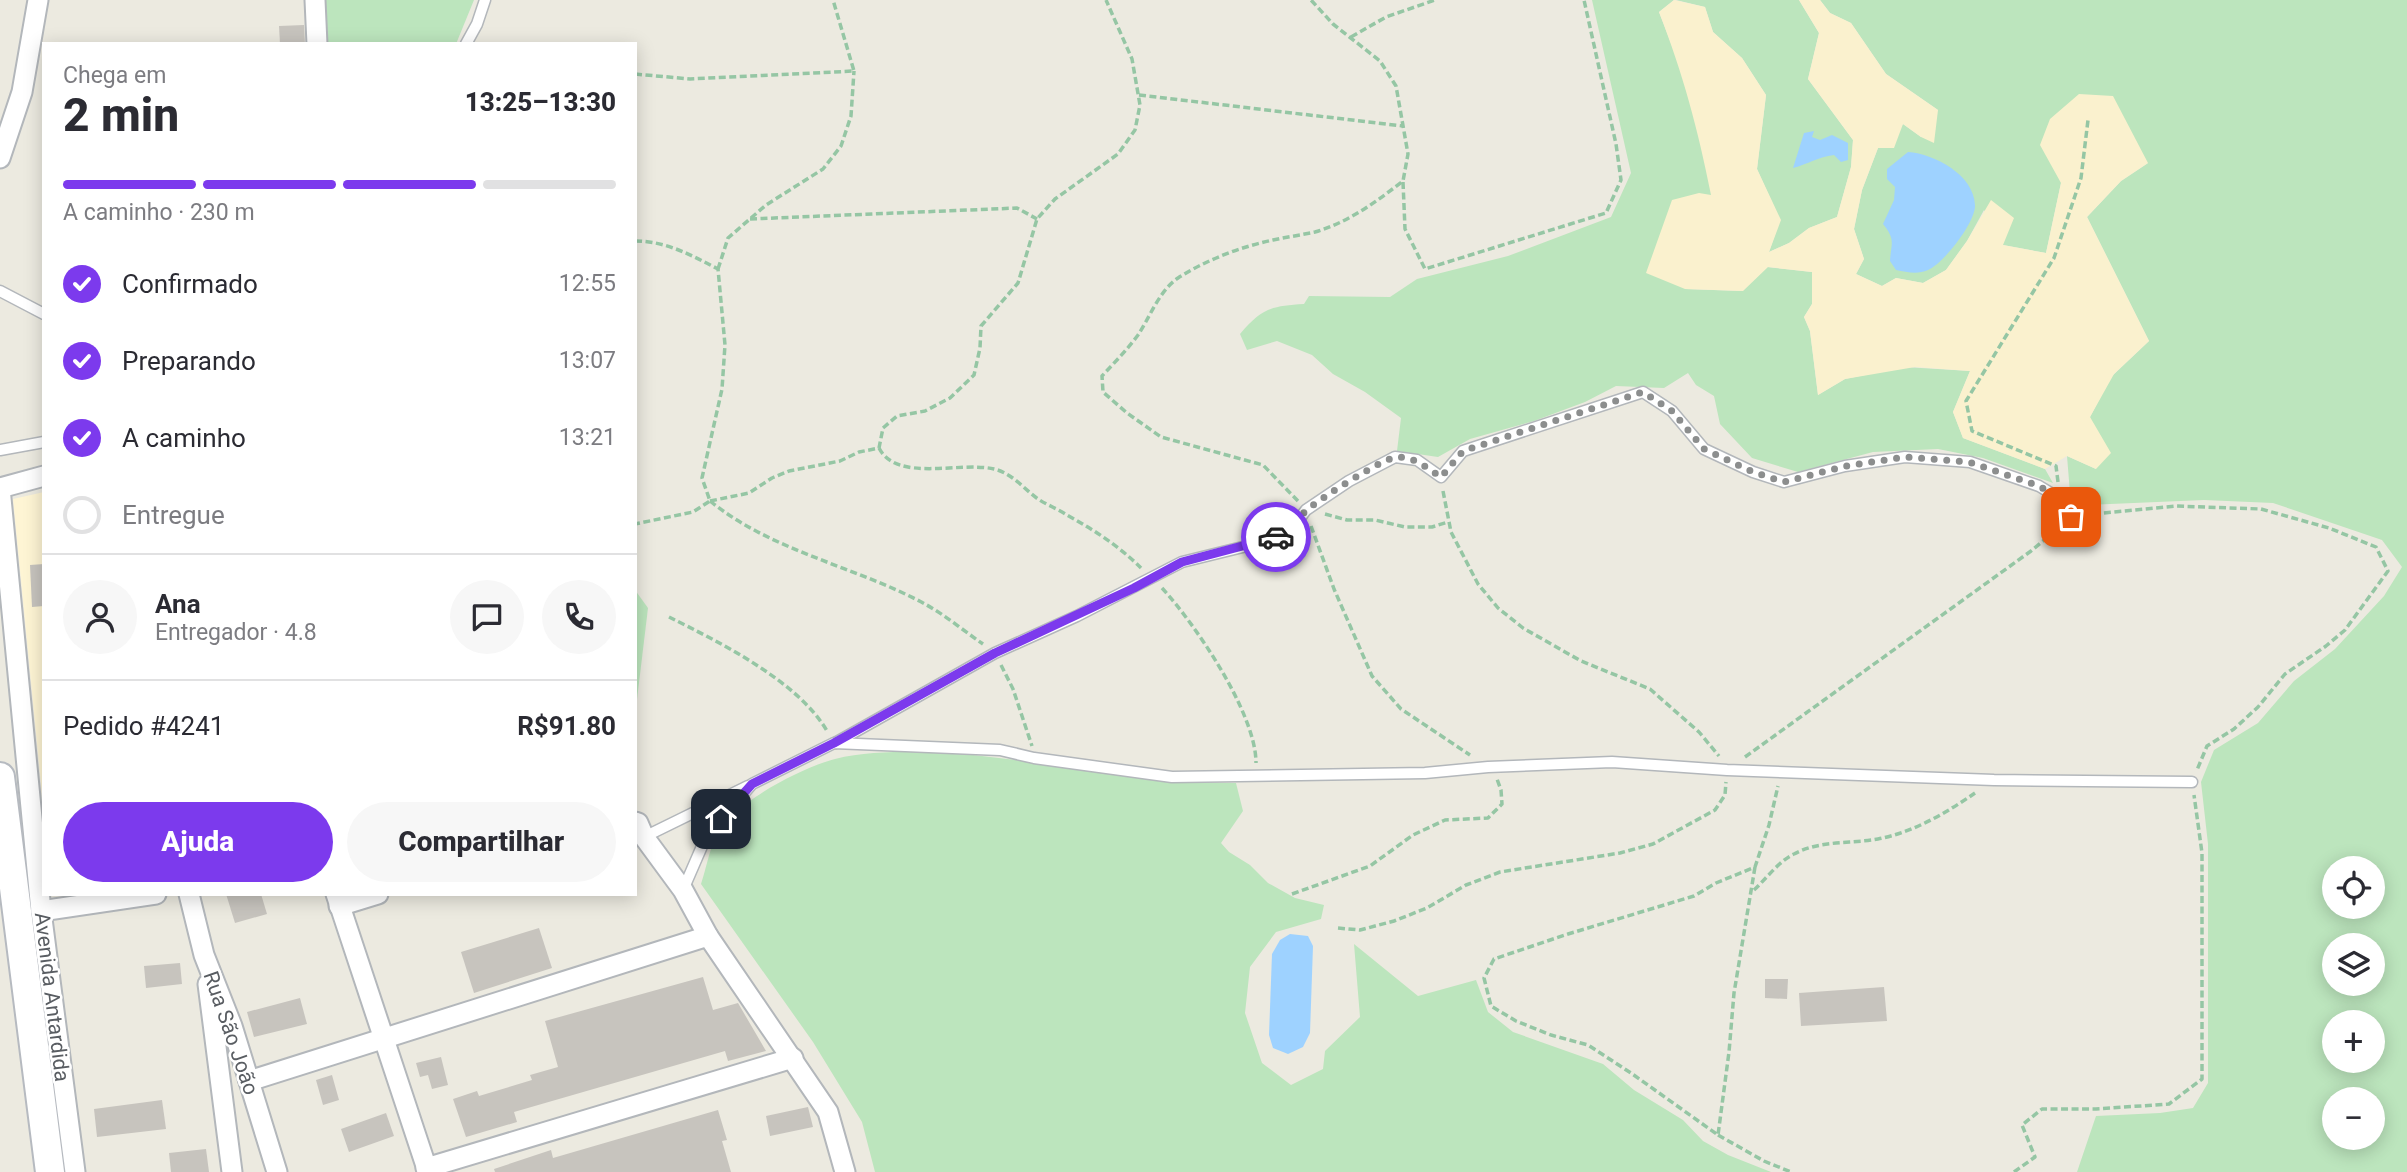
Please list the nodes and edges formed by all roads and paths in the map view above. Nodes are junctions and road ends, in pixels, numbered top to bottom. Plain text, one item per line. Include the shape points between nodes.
1 (38, 0) edge
2 (315, 0) edge
3 (485, 0) edge
4 (833, 0) edge
5 (1106, 0) edge
6 (1311, 0) edge
7 (1435, 0) edge
8 (1584, 0) edge
9 (1351, 37) junction
10 (317, 42) edge
11 (467, 42) edge
12 (854, 71) junction
13 (637, 74) edge
14 (1139, 96) junction
15 (2088, 120) dead end
16 (1404, 126) junction
17 (4, 133) edge
18 (0, 158) edge
19 (1403, 181) junction
20 (750, 219) junction
21 (1037, 219) junction
22 (637, 241) edge
23 (718, 269) junction
24 (0, 291) edge
25 (42, 313) edge
26 (42, 442) edge
27 (879, 448) junction
28 (0, 450) edge
29 (42, 477) edge
30 (1441, 477) junction
31 (0, 488) edge
32 (2059, 498) junction
33 (710, 501) junction
34 (1306, 510) junction
35 (2071, 517) junction
36 (1448, 522) junction
37 (637, 524) edge
38 (1153, 579) junction
39 (669, 617) dead end
40 (995, 653) junction
41 (834, 743) junction
42 (1034, 758) junction
43 (1488, 767) junction
44 (1727, 770) junction
45 (1781, 771) junction
46 (1256, 776) junction
47 (0, 777) edge
48 (1994, 780) junction
49 (2192, 782) junction
50 (752, 784) junction
51 (640, 829) edge
52 (1755, 867) junction
53 (683, 890) junction
54 (1752, 891) junction
55 (1292, 894) dead end
56 (142, 896) edge
57 (189, 896) edge
58 (365, 896) edge
59 (338, 900) edge
60 (41, 911) junction
61 (1338, 928) dead end
62 (708, 936) junction
63 (204, 955) junction
64 (385, 1038) junction
65 (793, 1058) junction
66 (249, 1081) junction
67 (1718, 1135) junction
68 (427, 1170) edge
69 (50, 1172) edge
70 (75, 1172) edge
71 (232, 1172) edge
72 (276, 1172) edge
73 (845, 1172) edge
74 (1791, 1172) edge
75 (2014, 1172) edge

1 - 17 street via 22,92
2 - 10 street
3 - 11 lane
4 - 12 path
5 - 14 path via 1132,59
6 - 9 path
7 - 9 path
8 - 19 path via 1621,180 1606,213 1425,269 1405,229
9 - 16 path via 1380,61 1396,86
12 - 13 path via 690,79
12 - 20 path via 851,116 841,146 823,169
14 - 16 path
14 - 21 path via 1135,130 1118,153 1055,199
15 - 32 path via 2081,178 2054,258 1966,401 1972,431 2056,466
16 - 19 path via 1408,153
17 - 18 street
19 - 34 path via 1346,220 1237,251 1175,280 1138,335 1102,376 1103,392 1161,437 1263,465
20 - 21 path via 1017,208
20 - 23 path via 728,239
21 - 27 path via 1018,283 981,326 974,374 950,398 925,411 897,416 884,428
22 - 23 path via 656,241
23 - 33 path via 725,345 722,389 702,478
24 - 25 lane
26 - 28 lane
27 - 33 path via 789,471 749,493
27 - 38 path via 885,460 903,468 997,470 1125,552
29 - 31 street
30 - 32 lane via 1463,451 1643,392 1672,411 1704,449 1784,482 1905,457 1969,462 2039,486
30 - 34 lane via 1416,460 1395,457
30 - 36 path
31 - 60 street, Avenida Antardida
32 - 35 lane
33 - 37 path via 693,512
33 - 40 path via 731,518 772,538 925,604
34 - 36 path via 1405,527
34 - 38 lane via 1290,531 1182,562
34 - 43 path via 1321,558 1373,676 1401,709
35 - 44 path via 2031,551
35 - 49 path via 2177,506 2261,509 2329,527 2376,548 2388,571 2345,630 2285,674 2258,707 2207,746
36 - 44 path via 1478,584 1498,608 1581,661 1650,689 1699,732
38 - 40 lane
38 - 46 path via 1204,641 1234,692 1256,755
39 - 41 path via 753,663 794,693
40 - 41 lane
40 - 42 path via 1013,689
41 - 42 lane via 1000,750
41 - 50 lane
42 - 46 lane via 1172,777
43 - 44 lane via 1612,762
43 - 46 lane via 1426,773
43 - 55 path via 1501,790 1502,804 1488,818 1445,820 1413,835 1370,866
44 - 45 lane
44 - 61 path via 1726,795 1715,810 1653,844 1500,872 1394,921 1360,930
45 - 48 lane
45 - 52 path
47 - 69 main road
48 - 49 lane
48 - 54 path via 1917,827 1793,854
49 - 75 path via 2202,853 2202,1079 2169,1104 2042,1109 2022,1125 2035,1157
50 - 51 lane
50 - 53 lane via 706,837
51 - 53 street
52 - 54 path
52 - 67 path via 1694,896 1494,959 1484,978 1491,1006 1516,1021 1587,1045
53 - 62 street
54 - 67 path via 1734,993
56 - 60 street
57 - 63 street, Rua São João
58 - 59 street
59 - 64 street
60 - 70 street, Avenida Antardida
62 - 64 street
62 - 65 street
63 - 66 street, Rua São João
63 - 71 street
64 - 66 street
64 - 68 street
65 - 68 street
65 - 73 street via 828,1112
66 - 72 street, Rua São João
67 - 74 path

